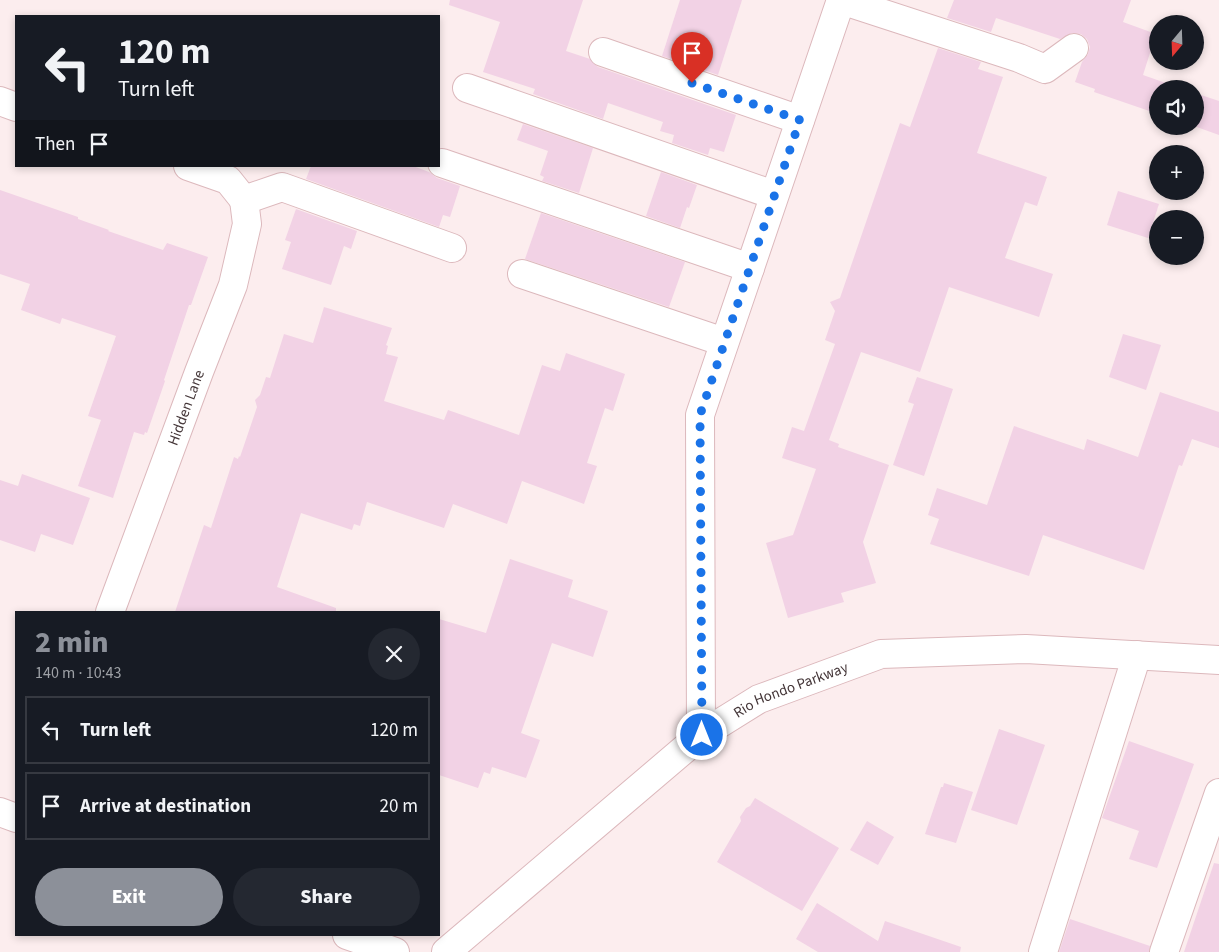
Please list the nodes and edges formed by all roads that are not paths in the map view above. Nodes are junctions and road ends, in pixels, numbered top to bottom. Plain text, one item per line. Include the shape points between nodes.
1 (841, 0) edge
2 (1074, 48) dead end
3 (602, 52) dead end
4 (467, 88) dead end
5 (0, 101) edge
6 (15, 106) edge
7 (800, 120) junction
8 (442, 163) dead end
9 (191, 167) edge
10 (774, 195) junction
11 (244, 200) junction
12 (452, 248) dead end
13 (750, 268) junction
14 (522, 274) dead end
15 (724, 342) junction
16 (110, 611) edge
17 (1137, 655) junction
18 (1219, 660) edge
19 (702, 735) junction
20 (1219, 793) edge
21 (0, 812) edge
22 (15, 818) edge
23 (350, 936) edge
24 (395, 952) edge
25 (446, 952) edge
26 (1043, 952) edge
27 (1164, 952) edge

1 - 2 street via 1045,69
1 - 7 street
3 - 7 street
4 - 10 street
5 - 6 street
7 - 10 street
8 - 13 street
9 - 11 street via 228,180
10 - 13 street
11 - 12 street via 282,187
11 - 16 street, Hidden Lane via 247,224 233,285
13 - 15 street
14 - 15 street
15 - 19 street via 700,415
17 - 18 street, Rio Hondo Parkway
17 - 19 street, Rio Hondo Parkway via 1026,649 881,654 759,699
17 - 26 street
19 - 25 street, Rio Hondo Parkway
20 - 27 street
21 - 22 street
23 - 24 street

